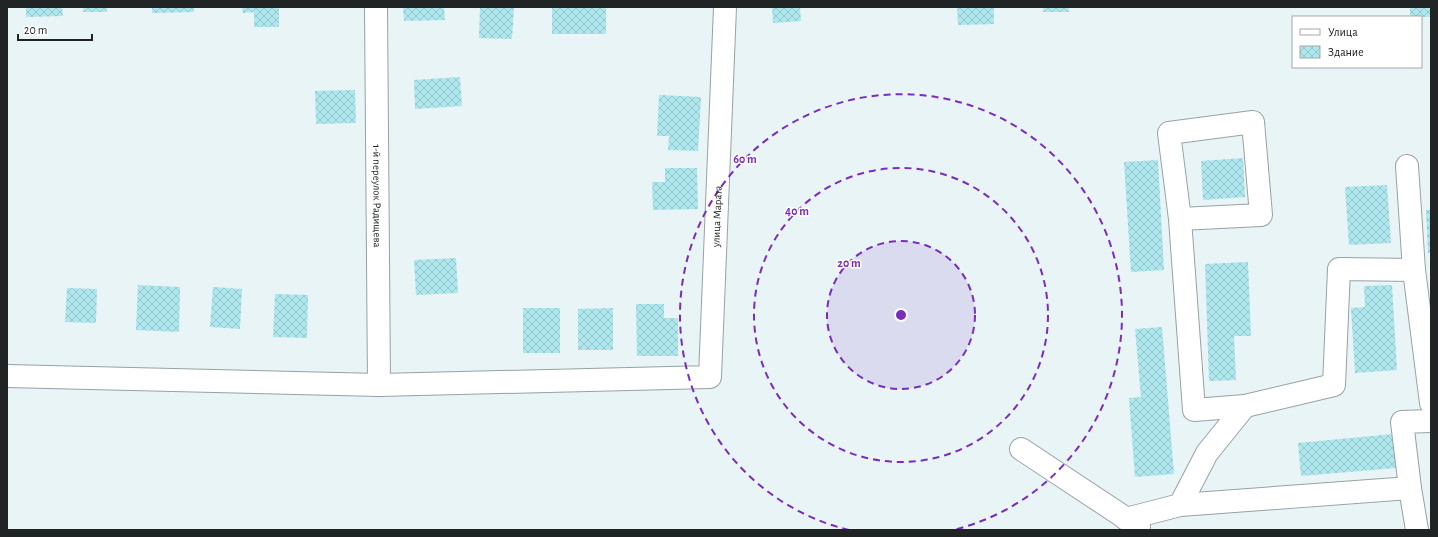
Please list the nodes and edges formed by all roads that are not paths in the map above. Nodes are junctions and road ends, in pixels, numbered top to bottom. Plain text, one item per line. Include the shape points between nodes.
1 (376, 7) edge
2 (725, 7) edge
3 (1407, 166) dead end
4 (1180, 219) junction
5 (1414, 270) junction
6 (7, 376) edge
7 (379, 384) junction
8 (1430, 391) edge
9 (1245, 406) junction
10 (1431, 421) edge
11 (1021, 449) dead end
12 (1410, 488) junction
13 (1180, 505) junction
14 (1134, 524) edge
15 (1417, 530) edge

1 - 7 street, 1-й переулок Радищева
2 - 7 street, улица Марата via 710,377
3 - 5 street
4 - 4 street via 1261,215 1253,122 1169,133
4 - 9 street via 1194,410
5 - 8 street
5 - 9 street via 1339,269 1334,385
6 - 7 street
9 - 13 street via 1207,453
10 - 12 street via 1402,422
11 - 14 street
12 - 13 street
12 - 15 street
13 - 14 street

